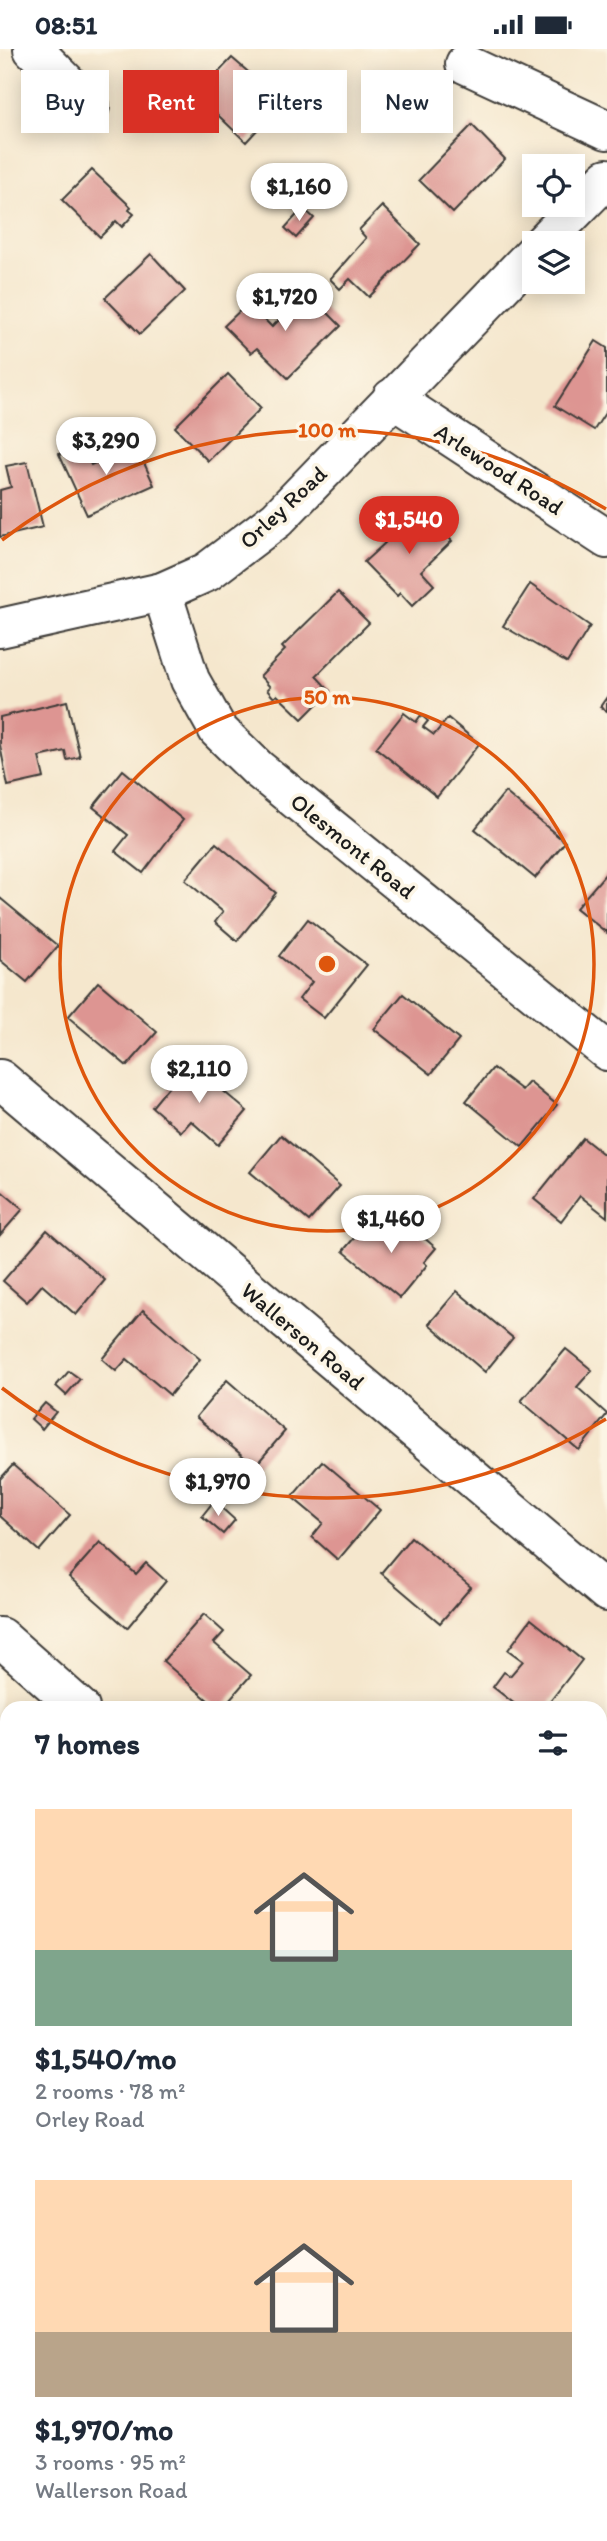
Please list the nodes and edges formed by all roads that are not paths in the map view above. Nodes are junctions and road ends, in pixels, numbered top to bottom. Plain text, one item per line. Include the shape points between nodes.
1 (33, 49) edge
2 (465, 64) dead end
3 (54, 70) edge
4 (607, 129) edge
5 (607, 178) edge
6 (555, 231) edge
7 (522, 265) edge
8 (392, 398) junction
9 (607, 539) edge
10 (162, 592) junction
11 (0, 628) edge
12 (607, 1051) edge
13 (0, 1079) edge
14 (607, 1592) edge
15 (0, 1637) edge
16 (72, 1701) edge

1 - 3 street
2 - 4 street
5 - 6 street
7 - 8 street, Orley Road
8 - 9 street, Arlewood Road
8 - 10 street, Orley Road via 277,519 207,572
10 - 11 street, Orley Road
10 - 12 street, Olesmont Road via 190,680 218,730 258,769
13 - 14 street, Wallerson Road
15 - 16 street

